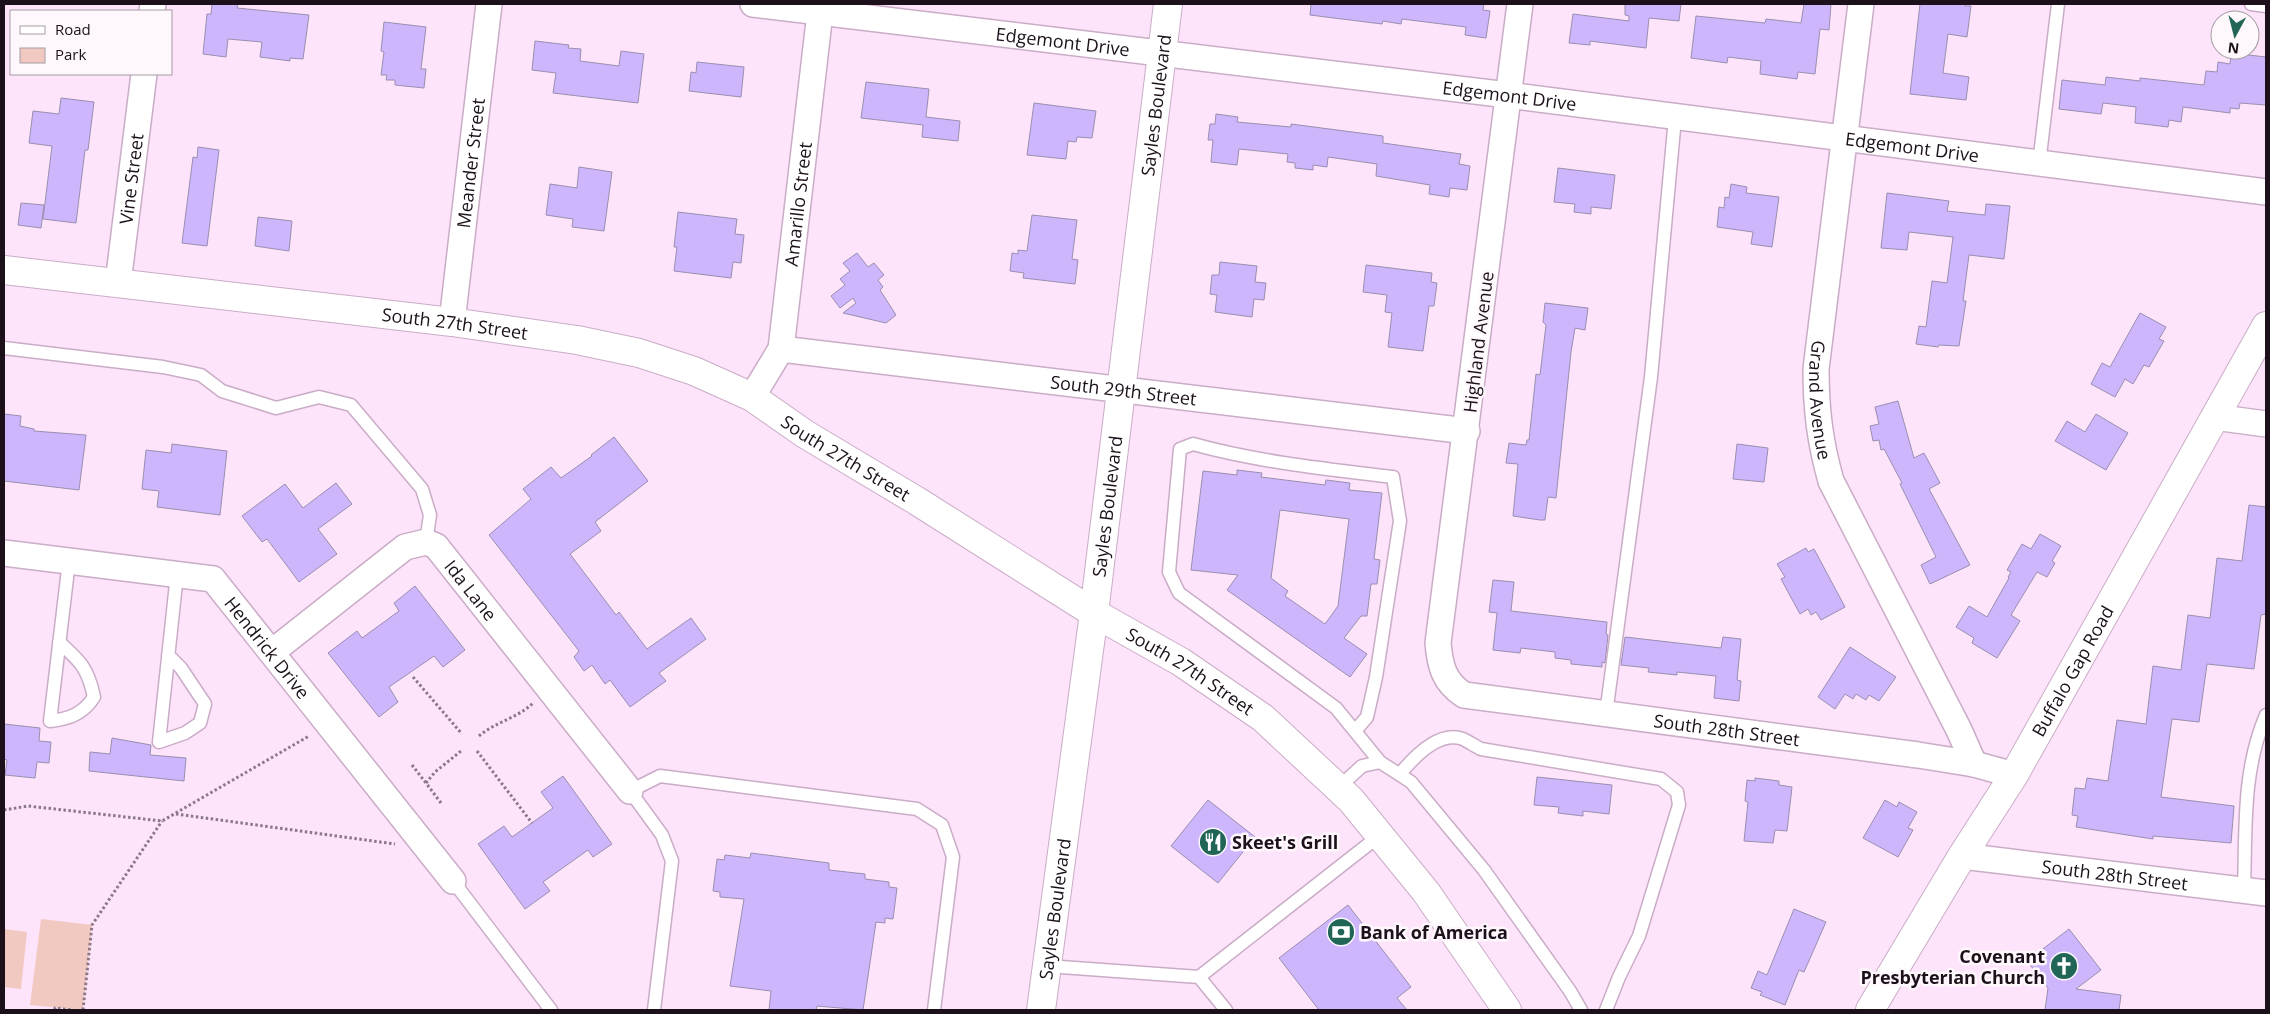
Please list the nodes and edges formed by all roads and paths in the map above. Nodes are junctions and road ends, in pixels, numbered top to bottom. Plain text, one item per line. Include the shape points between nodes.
1 (489, 4) edge
2 (753, 4) edge
3 (1168, 4) edge
4 (1520, 4) edge
5 (1861, 4) edge
6 (2058, 4) edge
7 (2250, 4) edge
8 (2266, 6) edge
9 (820, 8) edge
10 (1162, 54) junction
11 (144, 75) edge
12 (1508, 95) junction
13 (1675, 118) junction
14 (1843, 139) junction
15 (2039, 164) junction
16 (2266, 192) edge
17 (4, 270) edge
18 (118, 284) junction
19 (452, 322) junction
20 (2266, 326) edge
21 (4, 348) edge
22 (780, 349) junction
23 (1121, 390) junction
24 (752, 397) junction
25 (2214, 417) junction
26 (2266, 424) edge
27 (1467, 431) junction
28 (426, 542) junction
29 (4, 553) edge
30 (69, 561) junction
31 (177, 574) junction
32 (1094, 613) junction
33 (59, 642) junction
34 (272, 652) junction
35 (168, 655) junction
36 (412, 677) dead end
37 (1446, 678) joint
38 (547, 686) junction
39 (1606, 714) junction
40 (2266, 714) edge
41 (329, 725) junction
42 (1355, 731) junction
43 (462, 734) dead end
44 (479, 736) dead end
45 (461, 751) dead end
46 (477, 752) dead end
47 (1380, 762) junction
48 (1974, 764) junction
49 (412, 765) dead end
50 (1400, 774) junction
51 (2014, 775) junction
52 (426, 783) junction
53 (1338, 788) junction
54 (630, 791) junction
55 (441, 803) dead end
56 (4, 810) edge
57 (175, 814) junction
58 (162, 821) junction
59 (532, 823) dead end
60 (1379, 836) junction
61 (427, 848) junction
62 (1962, 856) junction
63 (453, 880) joint
64 (2255, 892) edge
65 (1047, 966) junction
66 (1199, 977) junction
67 (55, 1010) edge
68 (72, 1010) edge
69 (83, 1010) edge
70 (551, 1010) edge
71 (654, 1010) edge
72 (934, 1010) edge
73 (1041, 1010) edge
74 (1226, 1010) edge
75 (1508, 1010) edge
76 (1581, 1010) edge
77 (1606, 1010) edge
78 (1870, 1010) edge

1 - 19 street, Meander Street
2 - 9 street, Edgemont Drive
3 - 10 main road, Sayles Boulevard
4 - 12 street, Highland Avenue
5 - 14 street, Grand Avenue
6 - 15 lane
7 - 8 lane
9 - 10 street, Edgemont Drive
9 - 22 street, Amarillo Street
10 - 12 street, Edgemont Drive
10 - 23 main road, Sayles Boulevard
11 - 18 street, Vine Street
12 - 13 street, Edgemont Drive
12 - 27 street, Highland Avenue
13 - 14 street, Edgemont Drive
13 - 39 lane via 1652,376
14 - 15 street, Edgemont Drive
14 - 48 street, Grand Avenue via 1816,369 1816,408 1821,446 1831,480
15 - 16 street, Edgemont Drive
17 - 18 main road, South 27th Street
18 - 19 main road, South 27th Street
19 - 24 main road, South 27th Street via 576,340 639,353 694,371
20 - 25 main road, Buffalo Gap Road
21 - 28 lane via 163,367 201,375 222,391 276,408 319,397 351,404 422,490 430,515
22 - 23 street, South 29th Street
22 - 24 street, Amarillo Street
23 - 27 street, South 29th Street
23 - 32 main road, Sayles Boulevard
24 - 32 main road, South 27th Street
25 - 26 street
25 - 51 main road, Buffalo Gap Road
27 - 37 street, Highland Avenue via 1438,643 1440,664
28 - 34 street via 405,547
28 - 38 street, Ida Lane via 436,546
29 - 30 street, Hendrick Drive
30 - 31 street, Hendrick Drive
30 - 33 lane
31 - 34 street, Hendrick Drive via 213,579
31 - 35 lane
32 - 53 main road, South 27th Street via 1181,662 1263,718
32 - 65 main road, Sayles Boulevard
33 - 33 lane via 55,681 50,721 68,719 87,709 94,697 90,677
34 - 41 street, Hendrick Drive
35 - 35 lane via 162,713 159,742 200,724 206,704
36 - 43 path
37 - 39 street, South 28th Street via 1452,688 1464,695
38 - 44 path via 524,711 491,726
38 - 54 street, Ida Lane
39 - 48 street, South 28th Street
40 - 64 lane via 2251,759 2246,802
41 - 57 path
41 - 61 street, Hendrick Drive
42 - 42 lane via 1336,708 1179,593 1169,572 1180,449 1193,444 1284,463 1393,477 1400,521 1371,701 1367,717
42 - 47 lane
45 - 52 path
46 - 59 path
47 - 50 lane
47 - 53 lane via 1362,766
48 - 51 street, South 28th Street
49 - 52 path
50 - 76 lane via 1411,782 1484,870
50 - 77 lane via 1415,756 1444,739 1462,738 1481,749 1661,778 1677,792 1679,805 1640,936
51 - 62 main road, Buffalo Gap Road
52 - 55 path
53 - 60 main road, South 27th Street via 1352,800
54 - 71 lane via 662,836 672,860
54 - 72 lane via 660,776 917,809 942,825 953,857
56 - 58 path via 28,806
57 - 58 path
57 - 61 path
58 - 69 path via 92,925
60 - 66 lane
60 - 75 main road, South 27th Street via 1426,892
61 - 63 street, Hendrick Drive
62 - 64 street, South 28th Street
62 - 78 main road, Buffalo Gap Road
63 - 70 lane
65 - 66 lane
65 - 73 main road, Sayles Boulevard
66 - 74 lane
67 - 68 path

